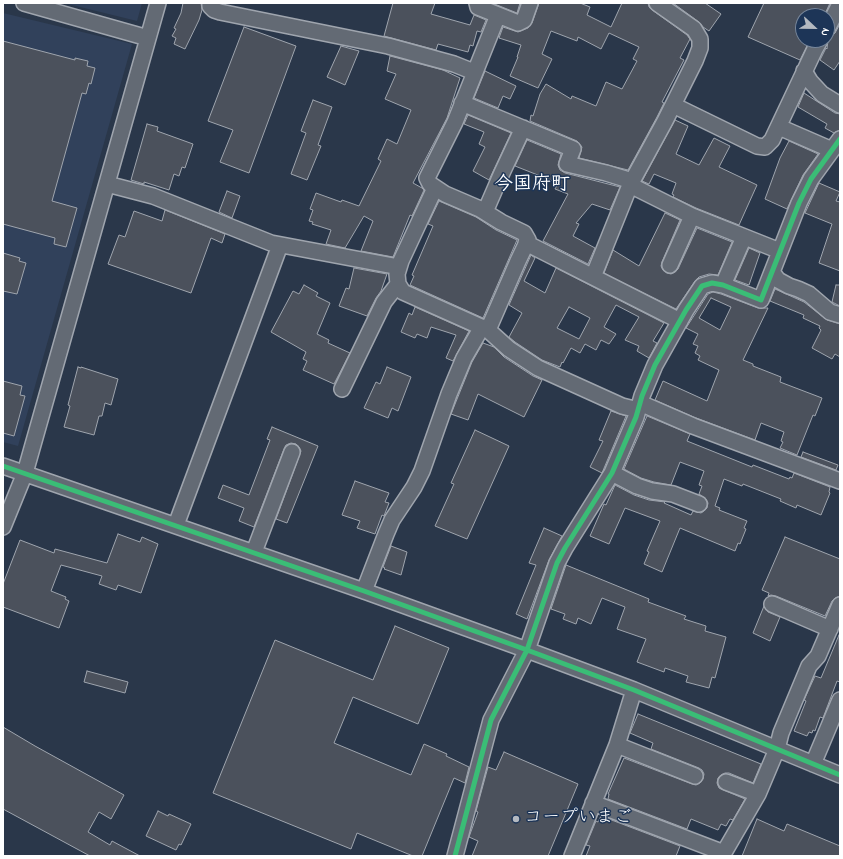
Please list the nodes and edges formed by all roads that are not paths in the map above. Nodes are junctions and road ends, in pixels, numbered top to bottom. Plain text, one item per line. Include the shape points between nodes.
1 (24, 3) edge
2 (158, 3) edge
3 (210, 3) edge
4 (477, 3) edge
5 (530, 3) edge
6 (657, 3) edge
7 (840, 4) edge
8 (835, 14) edge
9 (498, 15) junction
10 (148, 38) junction
11 (816, 48) edge
12 (804, 71) junction
13 (474, 72) junction
14 (462, 103) junction
15 (673, 105) junction
16 (840, 105) edge
17 (778, 127) junction
18 (523, 128) junction
19 (836, 145) edge
20 (631, 183) junction
21 (107, 184) junction
22 (435, 188) junction
23 (485, 212) junction
24 (692, 216) junction
25 (744, 237) junction
26 (526, 243) junction
27 (280, 245) junction
28 (780, 251) junction
29 (670, 265) dead end
30 (399, 267) junction
31 (772, 272) junction
32 (593, 277) junction
33 (398, 284) junction
34 (723, 285) junction
35 (840, 316) edge
36 (680, 322) junction
37 (485, 329) junction
38 (342, 389) dead end
39 (639, 407) junction
40 (292, 452) dead end
41 (3, 466) edge
42 (25, 473) junction
43 (612, 474) junction
44 (840, 481) edge
45 (689, 504) dead end
46 (176, 525) junction
47 (3, 527) edge
48 (254, 552) junction
49 (364, 591) junction
50 (772, 604) dead end
51 (840, 605) edge
52 (830, 629) junction
53 (527, 650) junction
54 (634, 690) junction
55 (840, 700) edge
56 (617, 745) junction
57 (776, 749) junction
58 (813, 764) junction
59 (840, 775) edge
60 (695, 776) dead end
61 (726, 782) dead end
62 (758, 794) junction
63 (593, 803) junction
64 (723, 855) edge
65 (455, 856) edge
66 (572, 856) edge

1 - 10 street
2 - 10 street
3 - 13 street via 214,10 220,12 388,46
4 - 9 street via 478,7
5 - 9 street via 524,20 518,24
6 - 15 street via 694,29 700,38 700,48 695,61
7 - 8 street
9 - 13 street
10 - 21 street
11 - 12 street
12 - 16 street via 822,94
12 - 17 street
13 - 14 street
14 - 18 street
14 - 22 street via 427,178
15 - 17 street via 757,146 765,147 772,140
15 - 20 street
17 - 19 street
18 - 20 street via 573,149 567,164 606,173
18 - 23 street
19 - 28 street via 811,179
20 - 24 street
20 - 32 street
21 - 27 street via 153,196
21 - 42 street
22 - 23 street
22 - 30 street
23 - 26 street via 524,233 528,240
24 - 25 street
24 - 29 street
25 - 28 street
25 - 34 street
26 - 32 street
26 - 37 street
27 - 30 street
27 - 46 street
28 - 31 street
30 - 33 street
31 - 34 street via 760,300
31 - 35 street via 778,280 809,294 830,312
32 - 36 street
33 - 37 street via 403,292
33 - 38 street via 384,302
34 - 36 street via 712,283 702,286
36 - 39 street via 655,365
37 - 39 street via 538,368 622,406
37 - 49 street via 464,358 422,471 392,520
39 - 43 street
39 - 44 street
40 - 48 street
41 - 42 street
42 - 46 street
42 - 47 street
43 - 45 street via 637,486 673,494
43 - 53 street via 557,563
46 - 48 street
48 - 49 street
49 - 53 street
50 - 52 street
51 - 52 street
52 - 57 street via 818,656 809,666
53 - 54 street
53 - 65 street via 491,720
54 - 56 street
54 - 57 street
55 - 58 street
56 - 60 street
56 - 63 street
57 - 58 street
57 - 62 street
58 - 59 street
61 - 62 street
62 - 64 street
63 - 64 street
63 - 66 street

